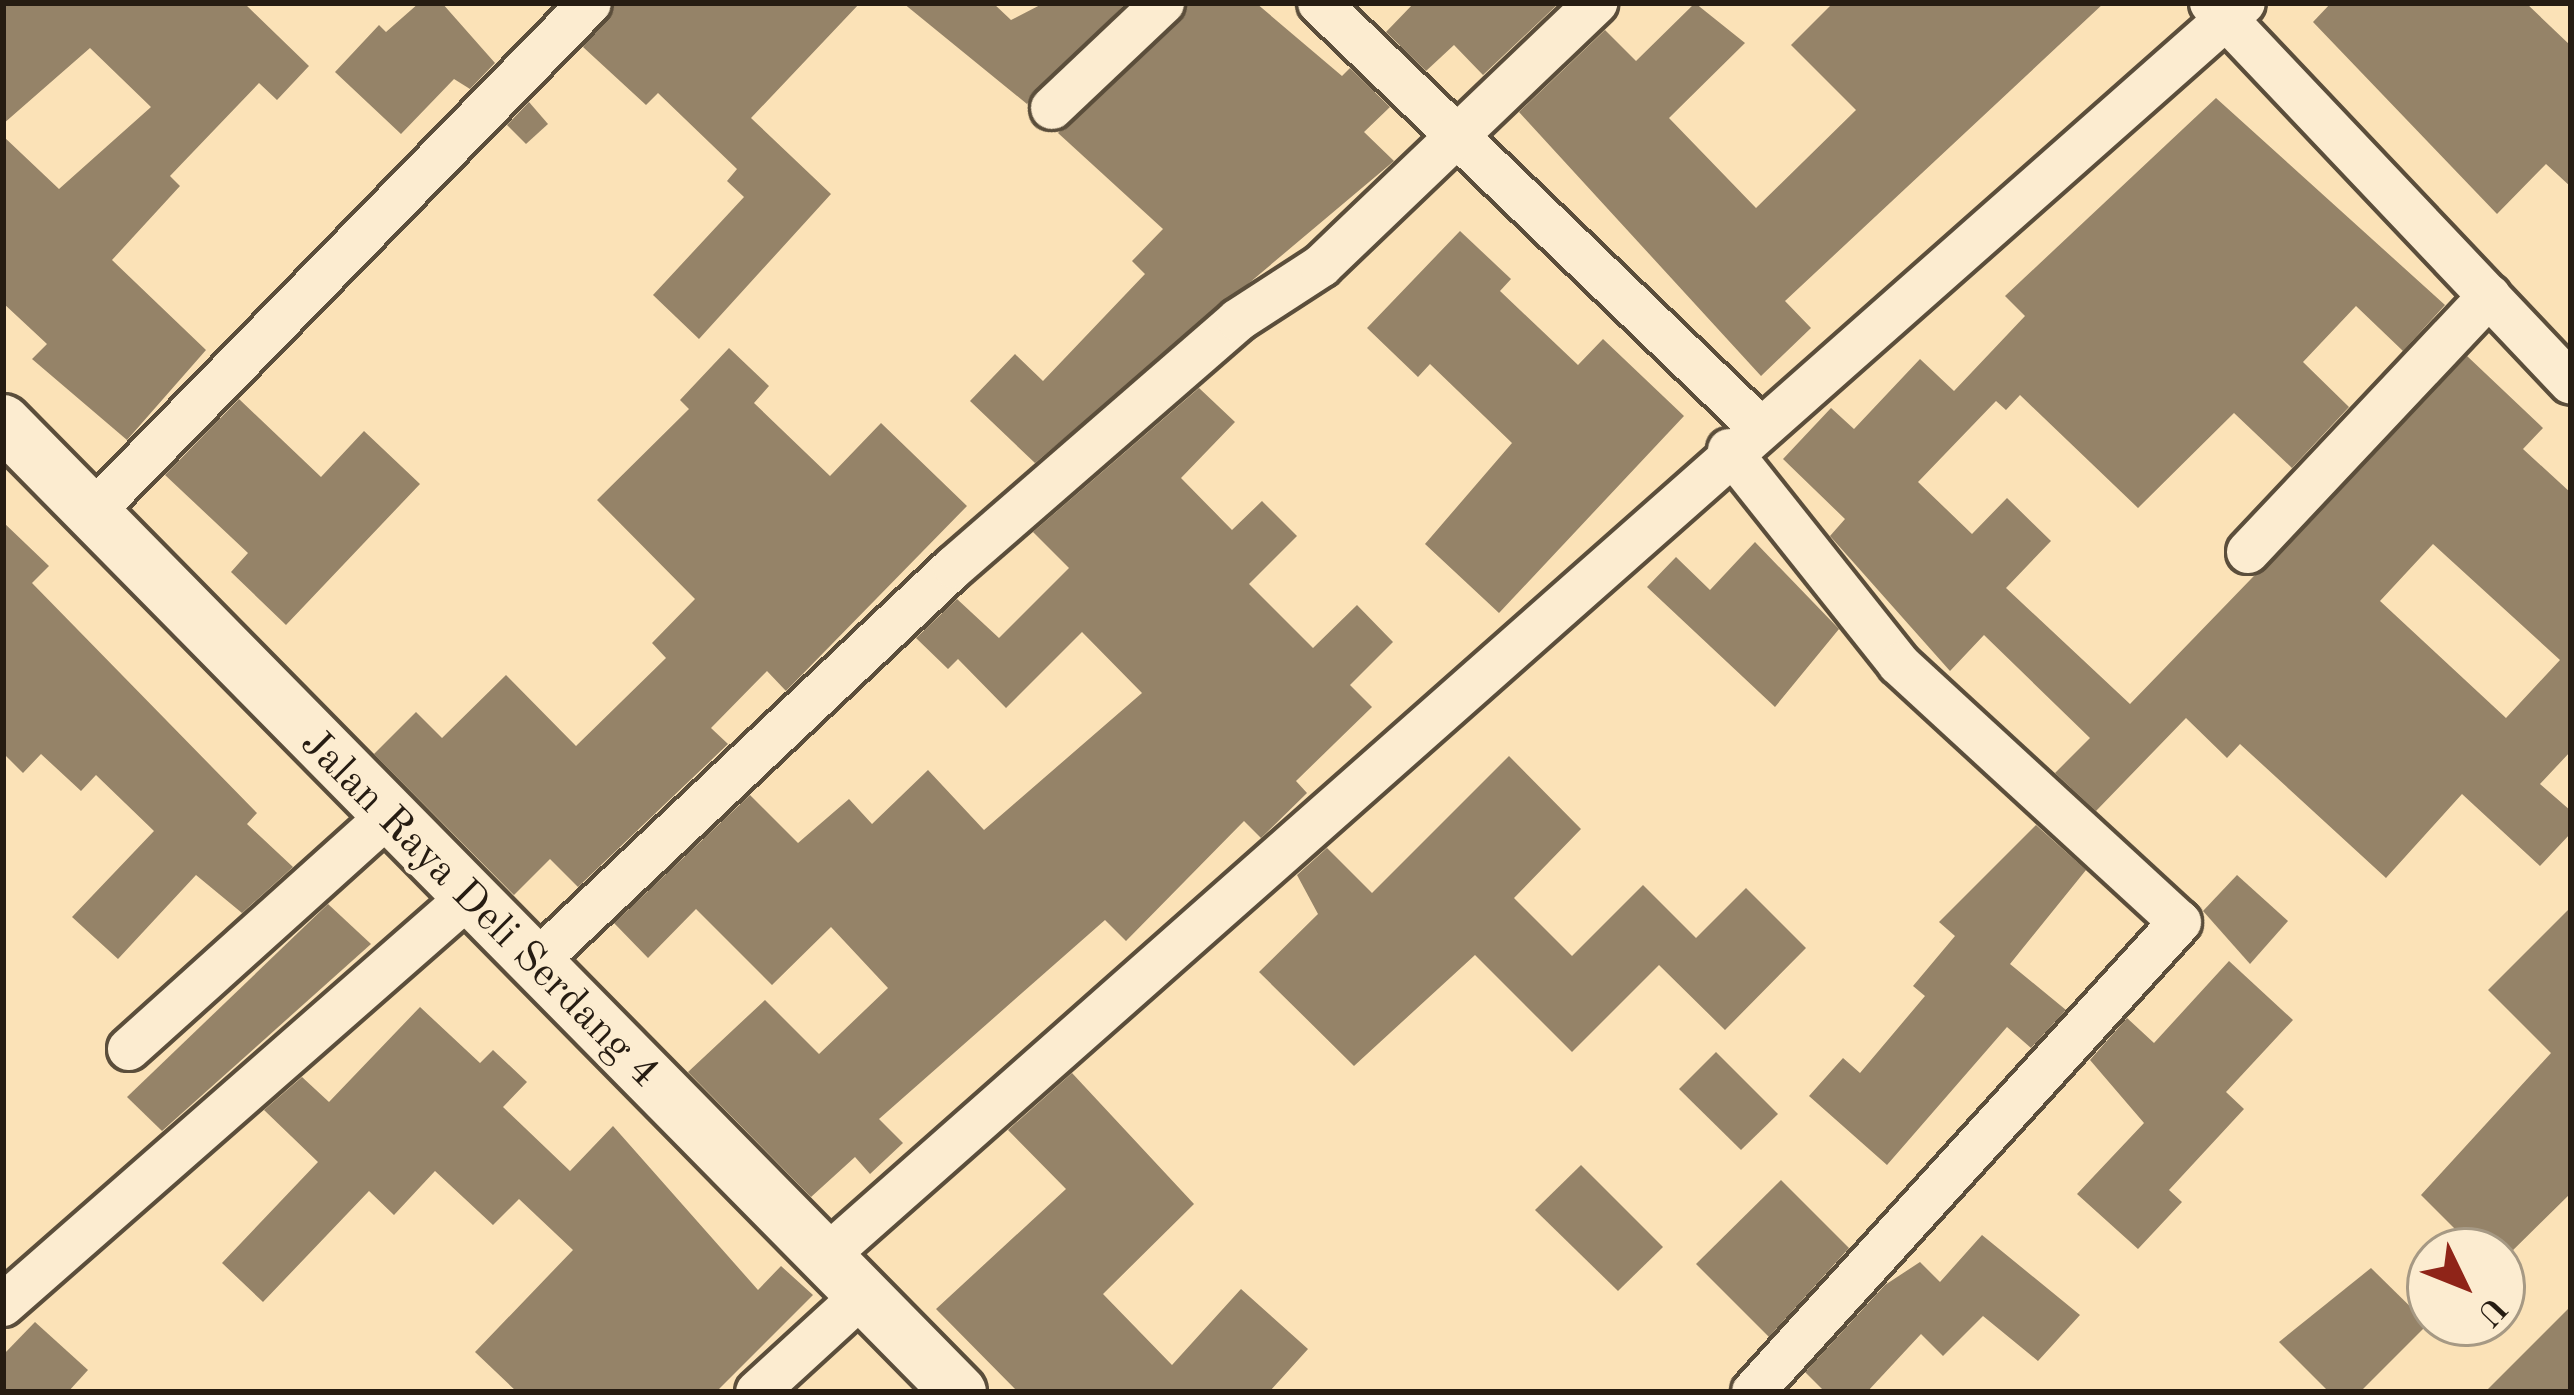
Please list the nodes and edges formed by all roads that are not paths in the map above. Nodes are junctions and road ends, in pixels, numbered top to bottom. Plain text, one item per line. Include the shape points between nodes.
1 (590, 3) edge
2 (1163, 3) edge
3 (1319, 3) edge
4 (1596, 3) edge
5 (2227, 9) edge
6 (1052, 107) dead end
7 (1461, 137) junction
8 (2489, 296) junction
9 (2571, 383) edge
10 (7, 435) edge
11 (1743, 438) junction
12 (91, 514) junction
13 (2248, 552) dead end
14 (384, 819) junction
15 (465, 900) junction
16 (532, 966) junction
17 (129, 1049) dead end
18 (848, 1273) junction
19 (3, 1305) edge
20 (757, 1392) edge
21 (959, 1392) edge
22 (1754, 1392) edge

1 - 12 street
2 - 6 street
3 - 7 street
4 - 7 street
5 - 8 street
5 - 11 street
7 - 11 street
7 - 16 street via 970,553
8 - 9 street
8 - 13 street
10 - 12 street, Jalan Raya Deli Serdang 4
11 - 18 street
11 - 22 street via 1900,664 2180,922
12 - 14 street, Jalan Raya Deli Serdang 4
14 - 15 street, Jalan Raya Deli Serdang 4
14 - 17 street
15 - 16 street, Jalan Raya Deli Serdang 4
15 - 19 street
16 - 18 street, Jalan Raya Deli Serdang 4
18 - 20 street
18 - 21 street, Jalan Raya Deli Serdang 4

